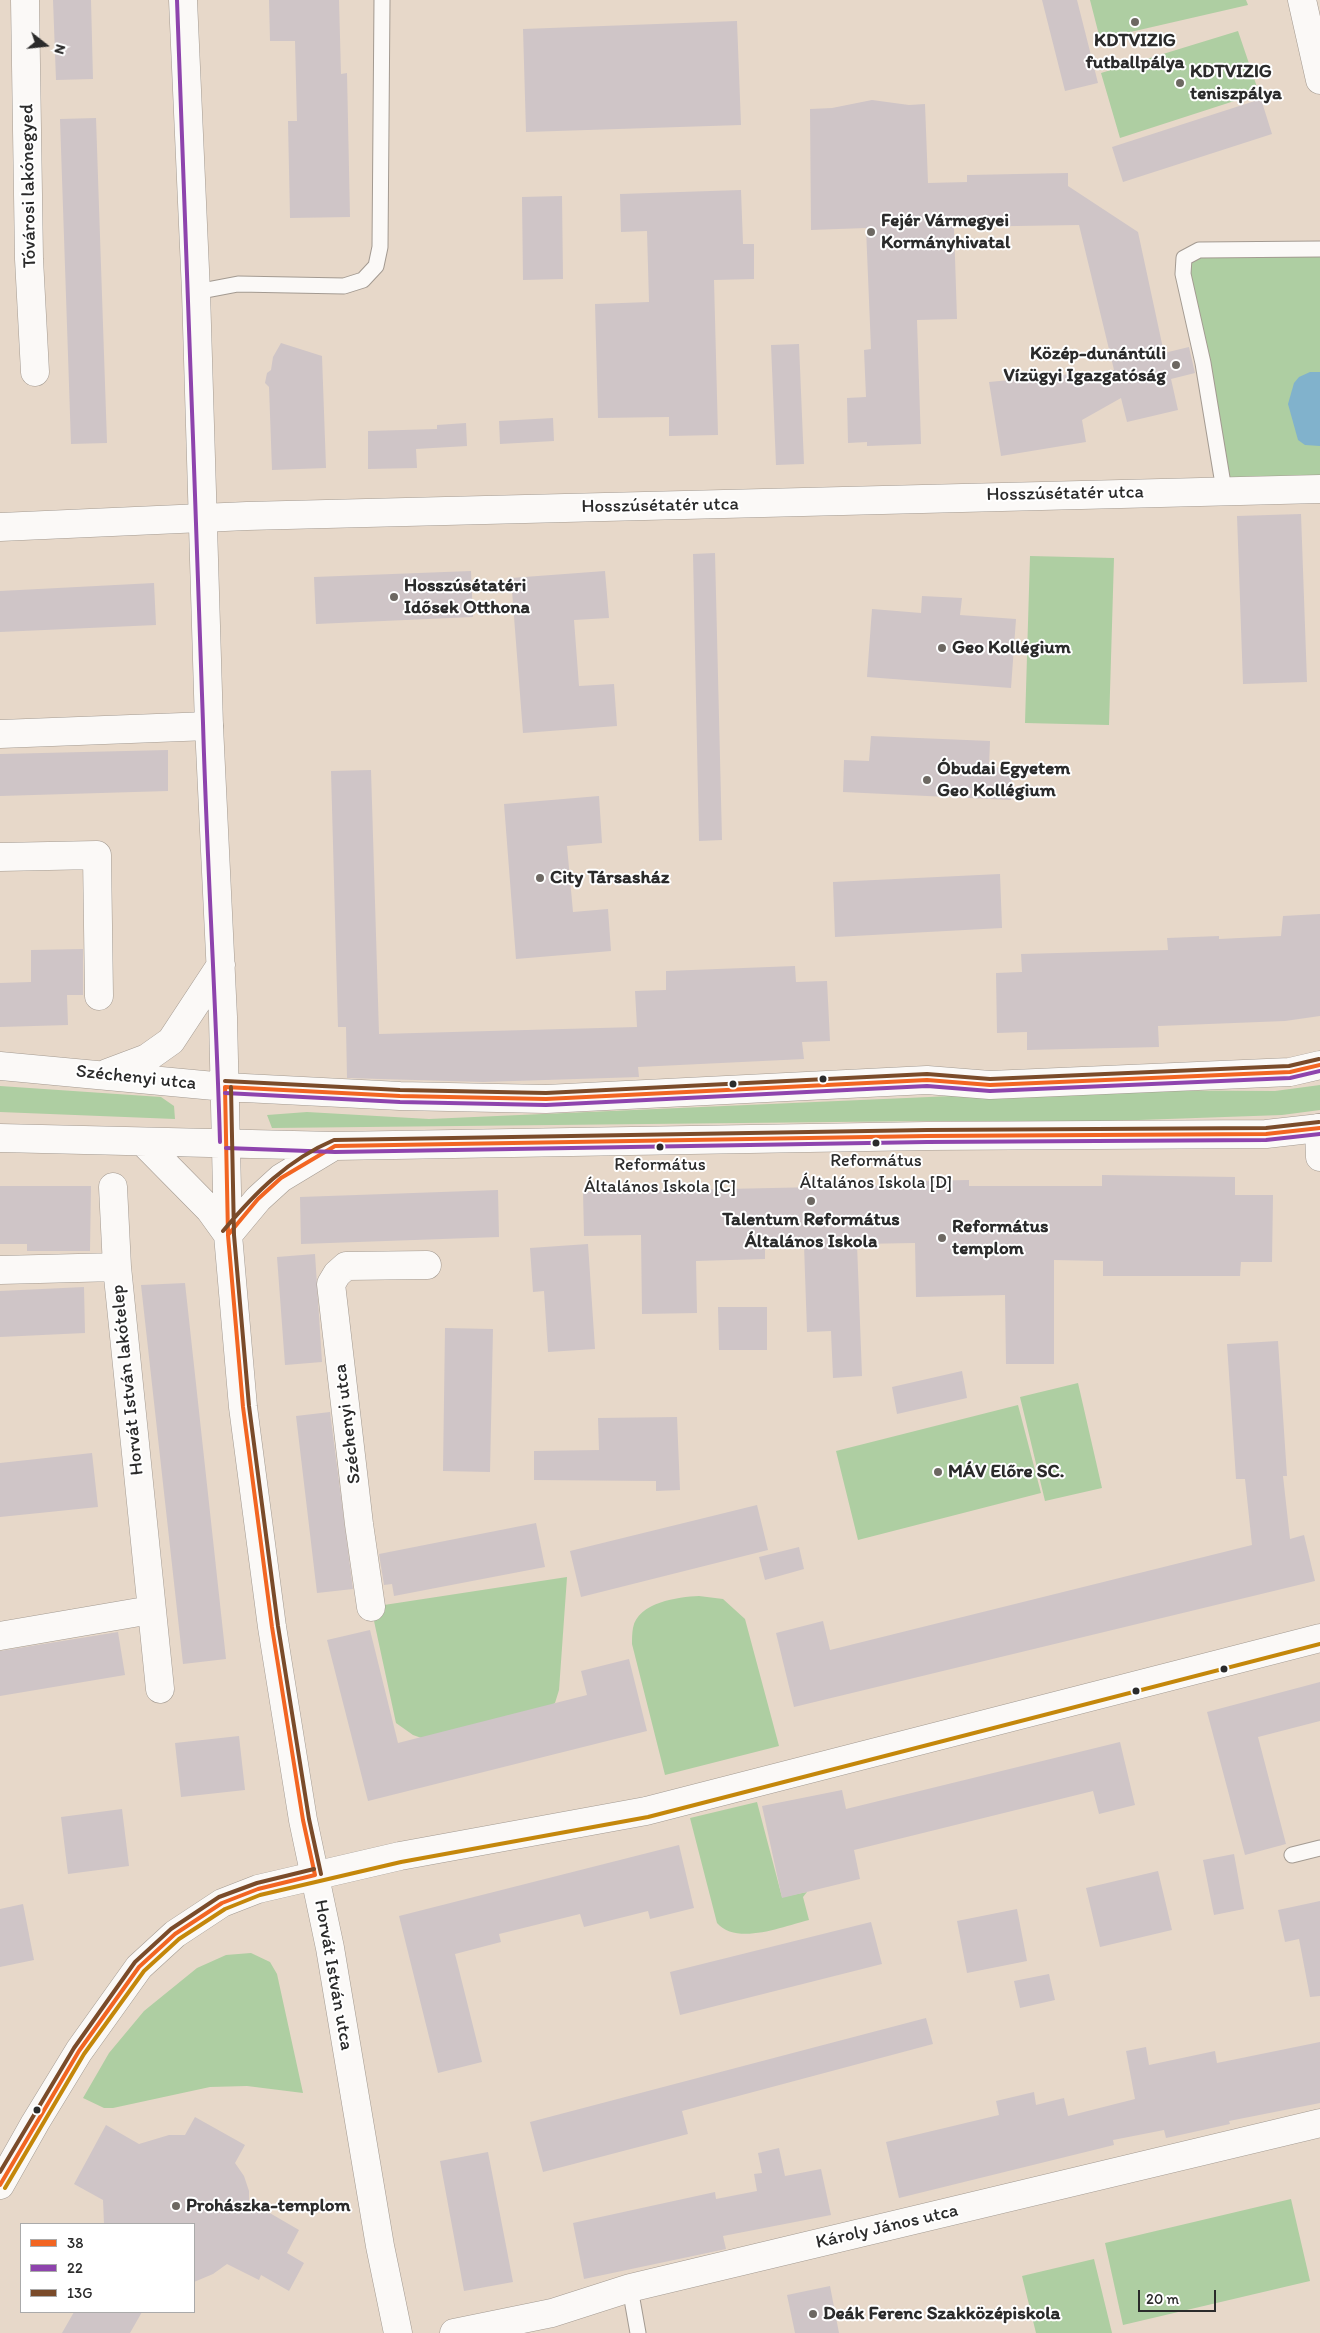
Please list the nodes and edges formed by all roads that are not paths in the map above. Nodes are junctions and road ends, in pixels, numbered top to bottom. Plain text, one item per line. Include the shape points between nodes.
1 (25, 0) edge
2 (183, 0) edge
3 (382, 0) edge
4 (1302, 0) edge
5 (1320, 80) edge
6 (1320, 249) edge
7 (196, 292) junction
8 (35, 372) dead end
9 (1320, 489) edge
10 (1224, 490) junction
11 (204, 518) junction
12 (0, 526) edge
13 (209, 726) junction
14 (0, 734) edge
15 (0, 856) edge
16 (221, 965) junction
17 (99, 996) dead end
18 (0, 1066) edge
19 (1320, 1066) edge
20 (104, 1074) junction
21 (225, 1087) junction
22 (1319, 1128) edge
23 (0, 1138) edge
24 (142, 1142) junction
25 (226, 1142) junction
26 (335, 1146) junction
27 (1320, 1157) edge
28 (113, 1187) dead end
29 (228, 1235) junction
30 (427, 1265) dead end
31 (117, 1267) junction
32 (0, 1270) edge
33 (371, 1607) dead end
34 (151, 1610) junction
35 (0, 1636) edge
36 (1320, 1638) edge
37 (160, 1689) dead end
38 (1320, 1848) edge
39 (1292, 1855) dead end
40 (315, 1875) junction
41 (1320, 2123) edge
42 (0, 2185) edge
43 (630, 2288) junction
44 (398, 2333) edge
45 (454, 2333) edge
46 (638, 2333) edge

1 - 8 street, Tóvárosi lakónegyed via 29,259
2 - 7 street, Horvát István utca
3 - 7 lane via 380,248 376,266 363,280 344,286 238,284
4 - 5 street
6 - 10 lane via 1199,250 1184,258 1183,274 1203,363
7 - 11 street, Horvát István utca
9 - 10 street, Hosszúsétatér utca
10 - 11 street, Hosszúsétatér utca
11 - 12 street, Hosszúsétatér utca
11 - 13 street, Horvát István utca
13 - 14 street
13 - 16 street, Horvát István utca
15 - 17 street via 97,855
16 - 20 street via 171,1041 147,1058
16 - 21 street, Horvát István utca
18 - 20 street, Széchenyi utca
19 - 21 street, Széchenyi utca via 1290,1072 1180,1078 990,1086 927,1080 546,1099
20 - 21 street, Széchenyi utca
21 - 25 street, Horvát István utca
22 - 26 street via 1266,1134
22 - 27 street
23 - 24 street
24 - 25 street
24 - 29 street via 210,1210
25 - 26 street
25 - 29 street, Horvát István utca
26 - 29 street via 281,1178 258,1198
28 - 31 street
29 - 40 street, Horvát István utca via 243,1407 272,1627
30 - 33 street, Széchenyi utca via 346,1266 331,1284
31 - 32 street, Horvát István lakótelep
31 - 34 street, Horvát István lakótelep
34 - 35 street
34 - 37 street, Horvát István lakótelep
36 - 40 street via 646,1811 400,1856
38 - 39 lane
40 - 42 street via 258,1889 222,1903 175,1934 139,1968 79,2051
40 - 44 street, Horvát István utca
41 - 43 street, Károly János utca
43 - 45 street, Károly János utca via 552,2313
43 - 46 lane

